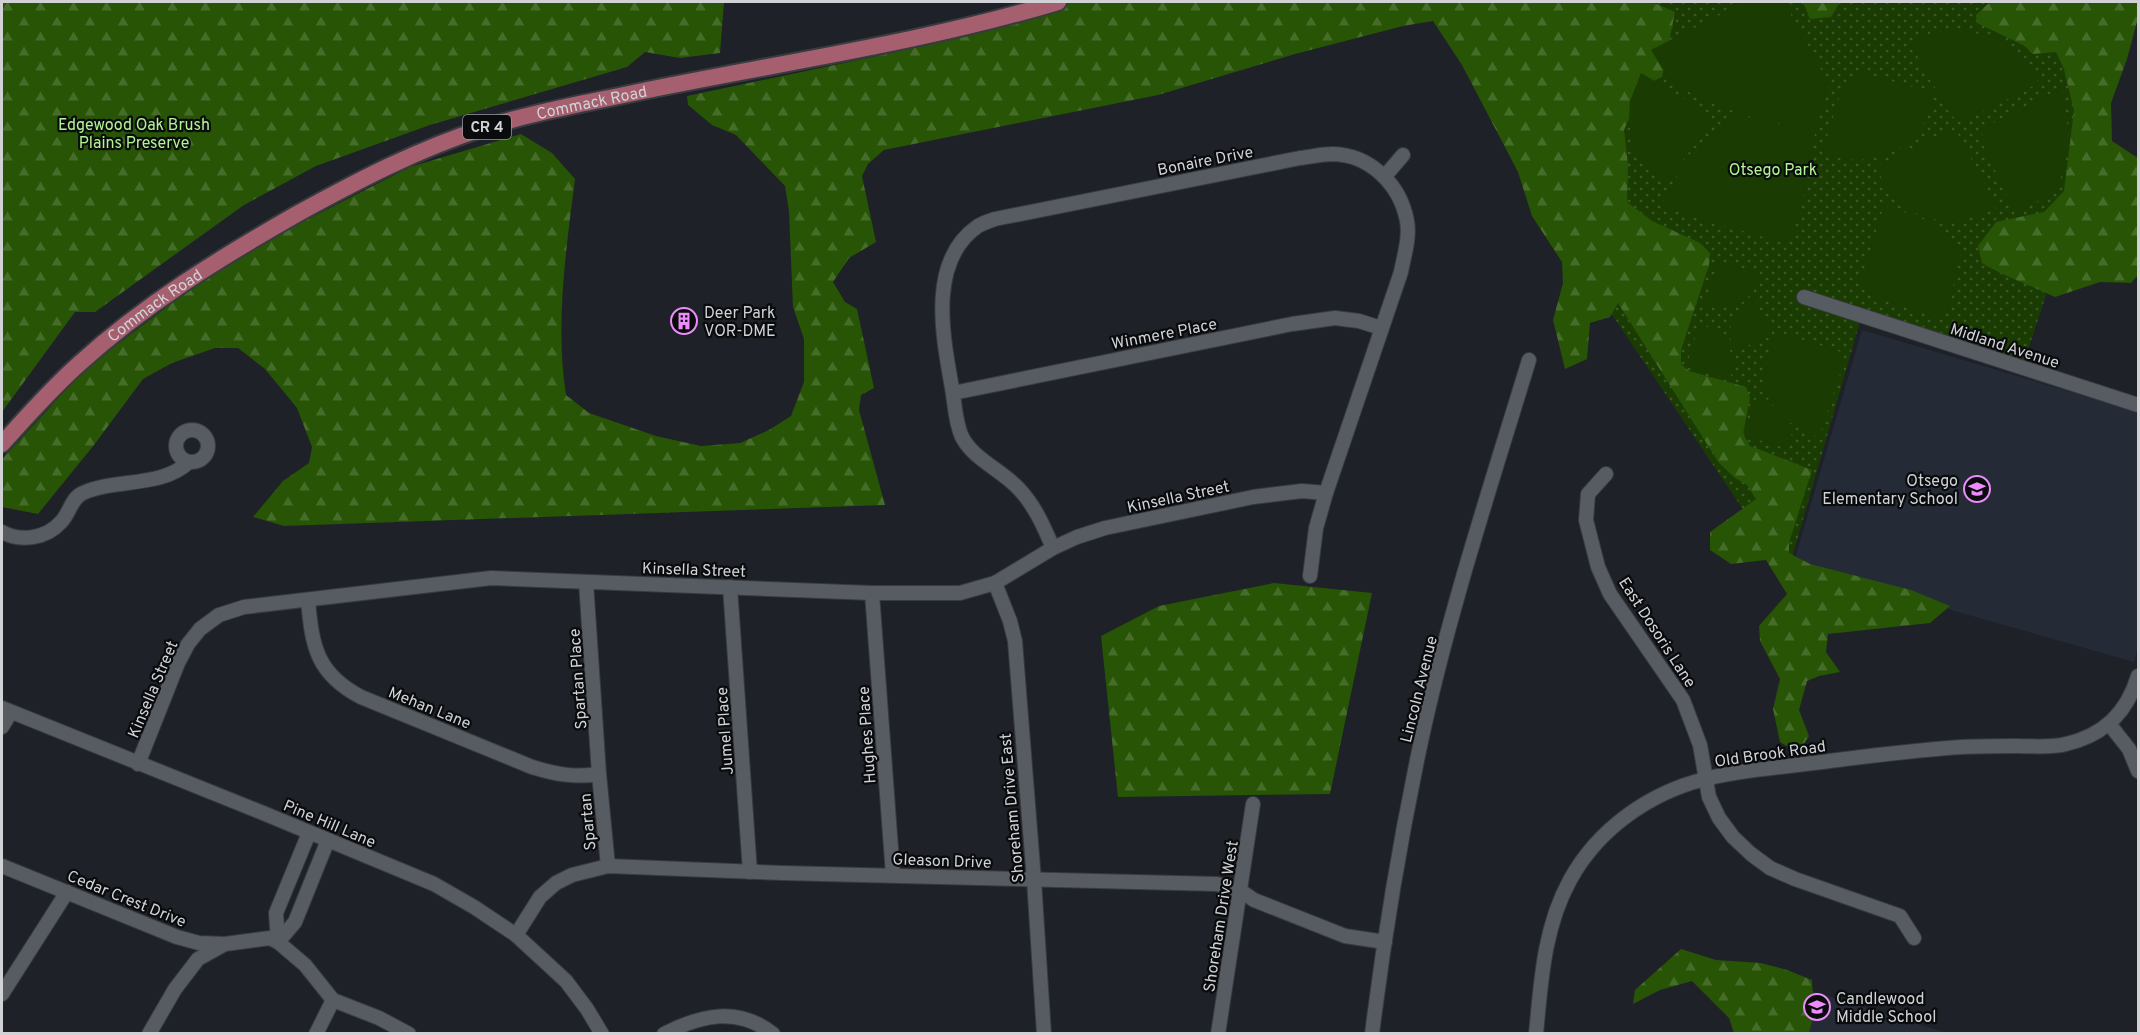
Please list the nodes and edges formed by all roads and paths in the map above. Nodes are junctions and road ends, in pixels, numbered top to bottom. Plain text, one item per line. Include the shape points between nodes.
1 (1058, 2) edge
2 (1403, 155) dead end
3 (1385, 176) junction
4 (1804, 297) dead end
5 (1382, 328) junction
6 (1530, 360) dead end
7 (953, 393) junction
8 (2139, 405) edge
9 (2, 444) edge
10 (189, 462) dead end
11 (1606, 474) dead end
12 (1326, 494) junction
13 (2, 532) edge
14 (1053, 548) junction
15 (1310, 576) dead end
16 (586, 582) junction
17 (994, 583) junction
18 (730, 587) junction
19 (872, 593) junction
20 (308, 600) junction
21 (2139, 676) edge
22 (6, 710) edge
23 (2110, 725) junction
24 (2, 727) edge
25 (138, 764) junction
26 (2139, 771) edge
27 (599, 774) junction
28 (1705, 778) junction
29 (1253, 804) dead end
30 (309, 833) junction
31 (328, 840) junction
32 (2, 866) edge
33 (608, 866) junction
34 (750, 872) junction
35 (893, 875) junction
36 (1034, 880) junction
37 (67, 891) junction
38 (1241, 891) junction
39 (516, 935) junction
40 (1914, 938) dead end
41 (278, 942) junction
42 (1385, 942) junction
43 (225, 944) junction
44 (2, 994) edge
45 (333, 1000) junction
46 (148, 1034) edge
47 (316, 1034) edge
48 (409, 1034) edge
49 (602, 1034) edge
50 (664, 1034) edge
51 (773, 1034) edge
52 (1044, 1034) edge
53 (1218, 1034) edge
54 (1372, 1034) edge
55 (1536, 1034) edge

1 - 9 main road, Commack Road / CR 4 via 937,33 552,110 484,128 417,153 222,257 165,296 77,365
2 - 3 street
3 - 5 street via 1407,221 1401,272
3 - 7 street, Bonaire Drive via 1373,166 1333,154 1300,158 995,219 978,226 964,239 945,276 942,297 946,356
4 - 8 street, Midland Avenue
5 - 7 street, Winmere Place via 1335,318 1302,322
5 - 12 street
6 - 42 street, Lincoln Avenue via 1459,593 1426,724
7 - 14 street, Bonaire Drive via 962,437 1019,489 1039,516
10 - 13 street via 179,472 80,494 61,523 36,536 26,539
11 - 28 street, East Dosoris Lane via 1588,494 1586,520 1598,567 1610,594 1683,700 1700,745
12 - 14 street, Kinsella Street via 1302,491 1253,497 1105,528
12 - 15 street via 1316,528
14 - 17 street, Kinsella Street
16 - 18 street, Kinsella Street
16 - 20 street, Kinsella Street via 491,578
16 - 27 street, Spartan Place
17 - 19 street, Kinsella Street via 960,593
17 - 36 street, Shoreham Drive East via 1015,641
18 - 19 street, Kinsella Street
18 - 34 street, Jumel Place
19 - 35 street, Hughes Place
20 - 25 street, Kinsella Street via 244,607 219,615 200,629 178,663
20 - 27 street, Mehan Lane via 314,646 333,678 345,688 532,767 557,775
21 - 23 street, Old Brook Road via 2125,706
22 - 24 street
22 - 25 street, Pine Hill Lane
23 - 26 street via 2129,749
23 - 28 street, Old Brook Road via 2065,744 1926,750
25 - 30 street, Pine Hill Lane
27 - 33 street, Spartan
28 - 40 street, East Dosoris Lane via 1719,818 1751,854 1795,879 1900,916
28 - 55 street, Old Brook Road via 1662,794 1621,819 1601,838 1571,879 1552,921 1545,951
29 - 38 street, Shoreham Drive West
30 - 31 street, Pine Hill Lane
30 - 41 street via 276,913
31 - 39 street, Pine Hill Lane via 434,884
31 - 41 street via 295,922
32 - 37 street, Cedar Crest Drive
33 - 34 street, Gleason Drive
33 - 39 street, Gleason Drive via 572,875 556,884 540,897
34 - 35 street, Gleason Drive
35 - 36 street, Gleason Drive
36 - 38 street, Gleason Drive via 1217,884
36 - 52 street, Shoreham Drive East
37 - 43 street, Cedar Crest Drive via 177,937
37 - 44 street
38 - 42 street, Gleason Drive via 1254,900 1346,936
38 - 53 street, Shoreham Drive West
39 - 49 street, Pine Hill Lane via 566,981
41 - 43 street, Cedar Crest Drive via 270,938
41 - 45 street via 305,965
42 - 54 street, Lincoln Avenue
43 - 46 street via 198,959
45 - 47 street
45 - 48 street
50 - 51 street via 716,1015 745,1018

